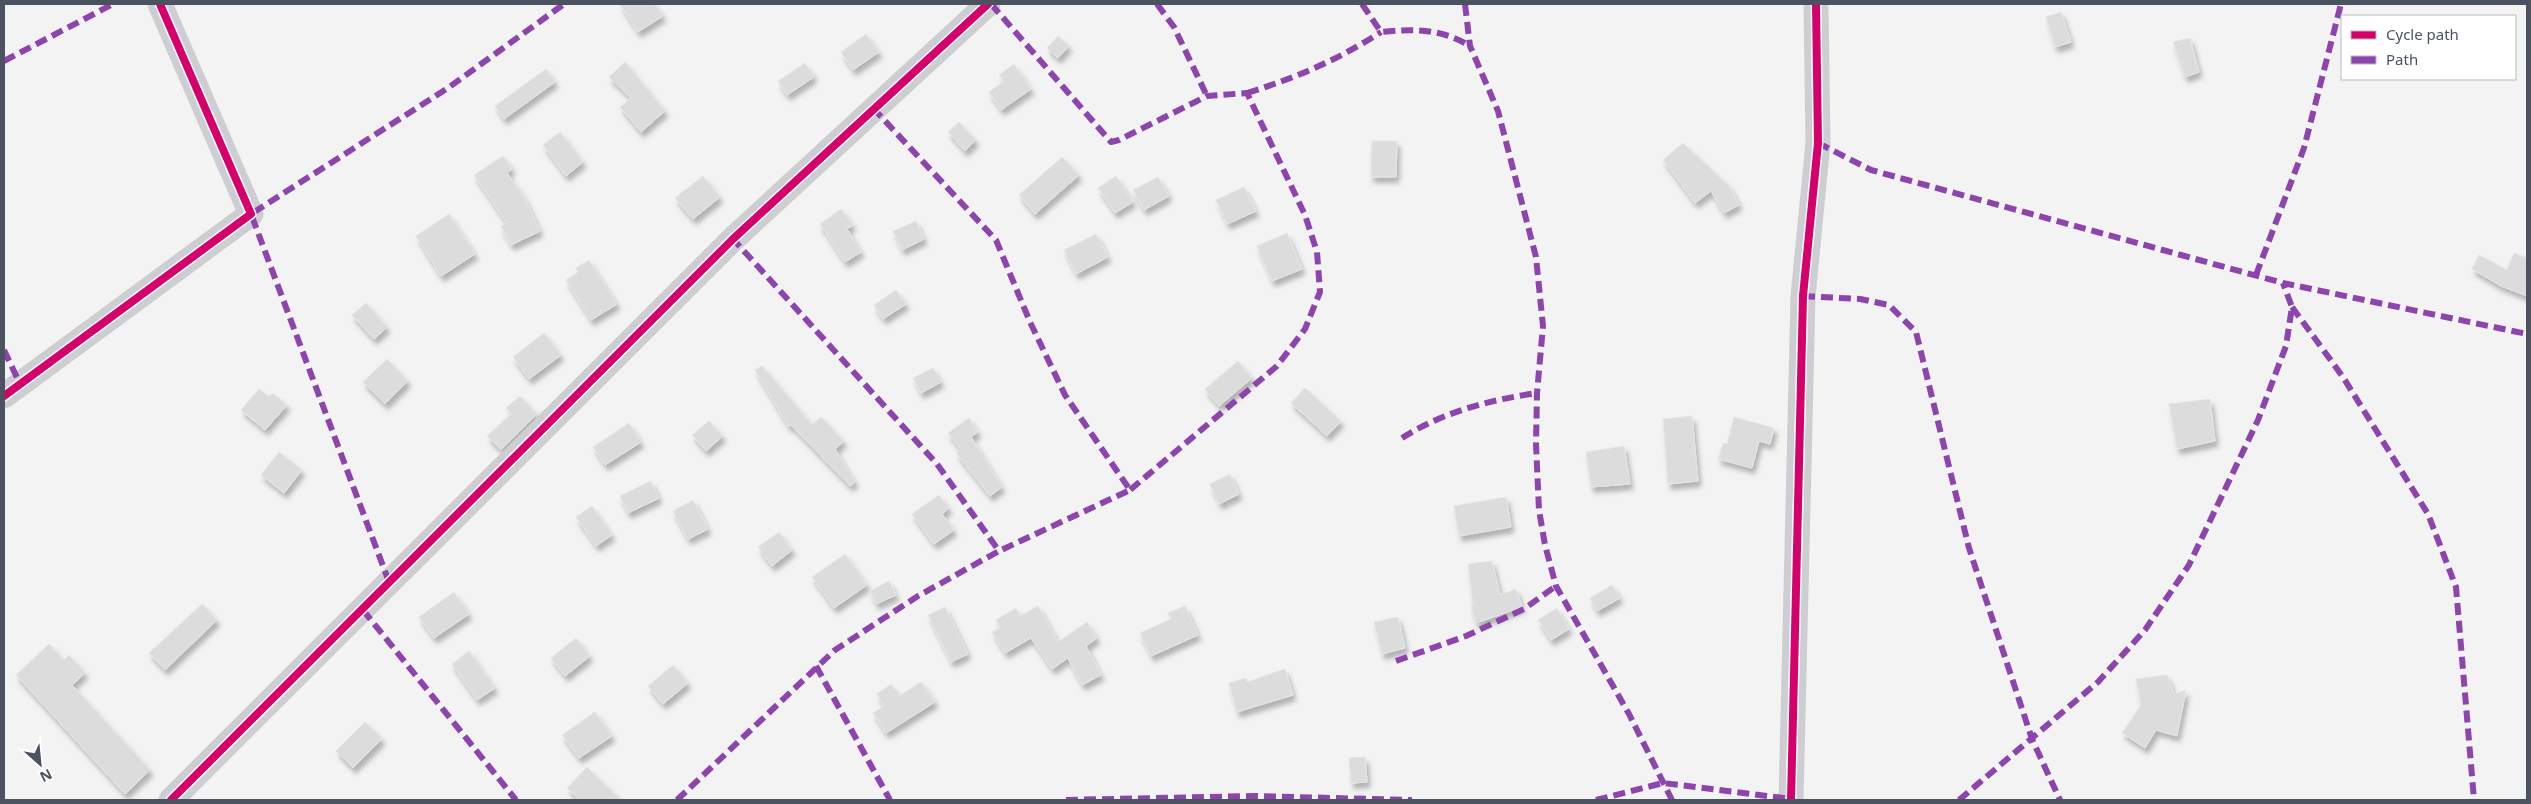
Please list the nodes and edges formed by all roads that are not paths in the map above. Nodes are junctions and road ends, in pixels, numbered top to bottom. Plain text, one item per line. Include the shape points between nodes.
1 (160, 4) edge
2 (988, 4) edge
3 (1816, 4) edge
4 (4, 396) edge
5 (171, 800) edge
6 (1791, 800) edge

1 - 4 street via 251,214
2 - 5 street via 733,239
3 - 6 street via 1818,143 1803,296

